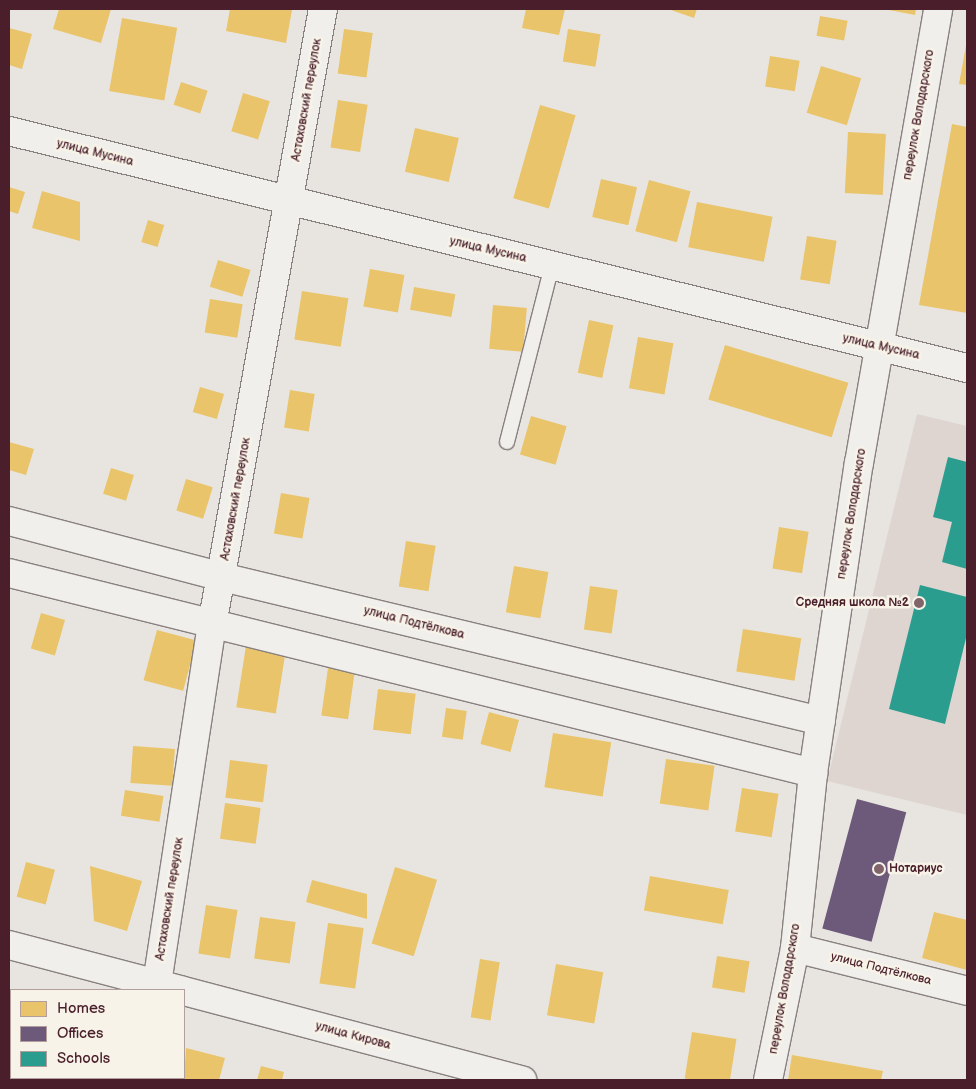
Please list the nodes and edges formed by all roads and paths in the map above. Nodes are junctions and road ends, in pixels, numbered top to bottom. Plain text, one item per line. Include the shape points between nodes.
1 (323, 9) edge
2 (938, 9) edge
3 (9, 131) edge
4 (289, 203) junction
5 (552, 265) junction
6 (878, 347) junction
7 (967, 368) edge
8 (507, 442) dead end
9 (9, 521) edge
10 (9, 573) edge
11 (222, 577) junction
12 (212, 626) junction
13 (821, 721) junction
14 (814, 773) junction
15 (9, 945) edge
16 (795, 948) junction
17 (164, 988) edge
18 (185, 991) edge
19 (967, 991) edge
20 (522, 1080) edge
21 (768, 1080) edge

1 - 4 street, Астаховский переулок
2 - 6 street, переулок Володарского
3 - 4 street, улица Мусина
4 - 5 street, улица Мусина
4 - 11 street, Астаховский переулок
5 - 6 street, улица Мусина
5 - 8 lane
6 - 7 street, улица Мусина
6 - 13 street, переулок Володарского
9 - 11 street, улица Подтёлкова
10 - 12 street
11 - 12 street, Астаховский переулок
11 - 13 street, улица Подтёлкова
12 - 14 street
12 - 17 street, Астаховский переулок
13 - 14 street, переулок Володарского
14 - 16 street, переулок Володарского
15 - 17 street
16 - 19 street, улица Подтёлкова
16 - 21 street, переулок Володарского
18 - 20 street, улица Кирова

